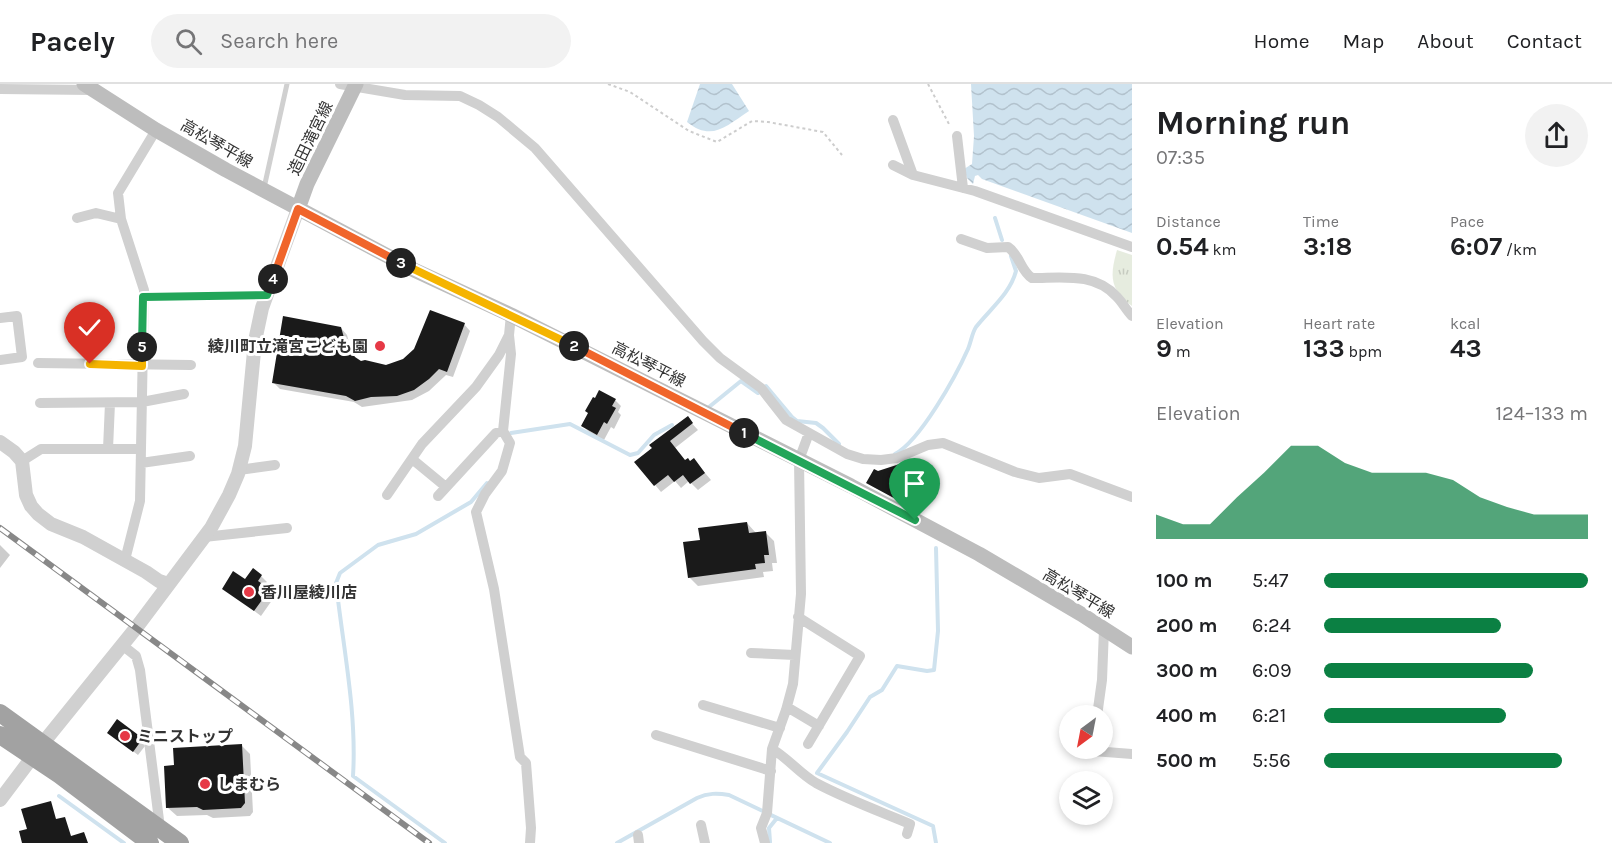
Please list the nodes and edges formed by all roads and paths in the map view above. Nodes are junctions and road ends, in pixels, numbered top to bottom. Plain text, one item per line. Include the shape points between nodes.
1 (287, 84) edge
2 (608, 84) edge
3 (928, 84) edge
4 (350, 85) edge
5 (88, 87) edge
6 (0, 89) edge
7 (893, 120) dead end
8 (156, 130) junction
9 (957, 136) joint
10 (842, 155) dead end
11 (893, 165) dead end
12 (913, 175) junction
13 (963, 188) junction
14 (264, 190) junction
15 (298, 209) junction
16 (77, 218) dead end
17 (121, 219) junction
18 (960, 239) dead end
19 (1132, 247) edge
20 (267, 295) junction
21 (143, 297) junction
22 (511, 315) junction
23 (1132, 316) edge
24 (0, 318) edge
25 (509, 335) junction
26 (0, 360) edge
27 (38, 363) dead end
28 (191, 365) dead end
29 (142, 366) junction
30 (184, 394) dead end
31 (142, 402) junction
32 (40, 403) dead end
33 (110, 403) junction
34 (503, 431) junction
35 (809, 433) junction
36 (0, 442) edge
37 (108, 449) junction
38 (141, 449) junction
39 (190, 456) dead end
40 (412, 459) junction
41 (799, 460) junction
42 (22, 461) junction
43 (141, 463) junction
44 (275, 465) dead end
45 (239, 470) junction
46 (446, 487) junction
47 (387, 495) dead end
48 (438, 496) dead end
49 (1132, 497) edge
50 (287, 528) dead end
51 (204, 537) junction
52 (125, 560) junction
53 (168, 584) junction
54 (798, 617) junction
55 (1104, 629) junction
56 (122, 645) junction
57 (1132, 647) edge
58 (752, 653) dead end
59 (795, 655) junction
60 (703, 705) dead end
61 (1099, 705) edge
62 (787, 707) junction
63 (0, 713) edge
64 (819, 726) junction
65 (780, 728) junction
66 (0, 735) edge
67 (656, 735) dead end
68 (808, 744) dead end
69 (772, 749) junction
70 (38, 750) junction
71 (1113, 753) edge
72 (1132, 754) edge
73 (771, 771) junction
74 (0, 800) edge
75 (701, 825) dead end
76 (907, 834) dead end
77 (155, 836) edge
78 (180, 843) edge
79 (530, 843) edge
80 (705, 843) edge
81 (765, 843) edge

1 - 14 lane
2 - 10 path via 630,92 689,131 717,142 752,121 768,122 823,132
3 - 9 path
4 - 15 main road, 造田滝宮線
4 - 35 street via 405,95 460,96 514,129 720,358 761,388 786,420
5 - 6 street
5 - 8 main road, 高松琴平線
7 - 12 street
8 - 14 main road, 高松琴平線
8 - 17 street via 118,193
9 - 13 street
11 - 12 street
12 - 13 street
13 - 19 street
14 - 15 main road, 高松琴平線
15 - 20 street
15 - 22 main road, 高松琴平線
16 - 17 street via 96,213
17 - 21 street
18 - 23 street via 987,248 1008,247 1015,252 1025,274 1032,278 1089,278 1112,292
20 - 21 street
20 - 45 street via 255,341 245,446
21 - 29 street
22 - 25 street
22 - 41 main road, 高松琴平線
24 - 26 street via 18,316 22,357
25 - 34 street via 511,354
25 - 40 street via 476,387
27 - 29 street
28 - 29 street
29 - 31 street
30 - 31 street
31 - 33 street
31 - 38 street
32 - 33 street
33 - 37 street
34 - 46 street via 496,433
34 - 79 street via 510,443 506,463 476,512 494,589 520,757 526,764
35 - 41 street
35 - 49 street via 863,459 897,458 944,443 1015,472 1039,478 1070,474
36 - 42 street
37 - 38 street
37 - 42 street via 40,449
38 - 43 street
39 - 43 street
40 - 46 street
40 - 47 street
41 - 54 street
41 - 55 main road, 高松琴平線 via 979,554
42 - 52 street via 26,495 38,514
43 - 52 street via 140,501
44 - 45 street
45 - 51 street
46 - 48 street
50 - 51 street
51 - 53 street
52 - 53 street
53 - 56 street
54 - 59 street
54 - 64 street via 860,656
55 - 57 main road, 高松琴平線
55 - 61 street
56 - 70 street
56 - 77 street via 136,656 140,670
58 - 59 street
59 - 62 street
60 - 65 street
62 - 64 street
62 - 65 street
63 - 70 highway
64 - 68 street
65 - 69 street
66 - 70 highway
67 - 73 street
69 - 73 street
69 - 76 street via 818,783 910,824
70 - 74 street
70 - 77 highway via 60,775
71 - 72 street
73 - 81 street via 767,814 761,828
75 - 80 street
77 - 78 highway

